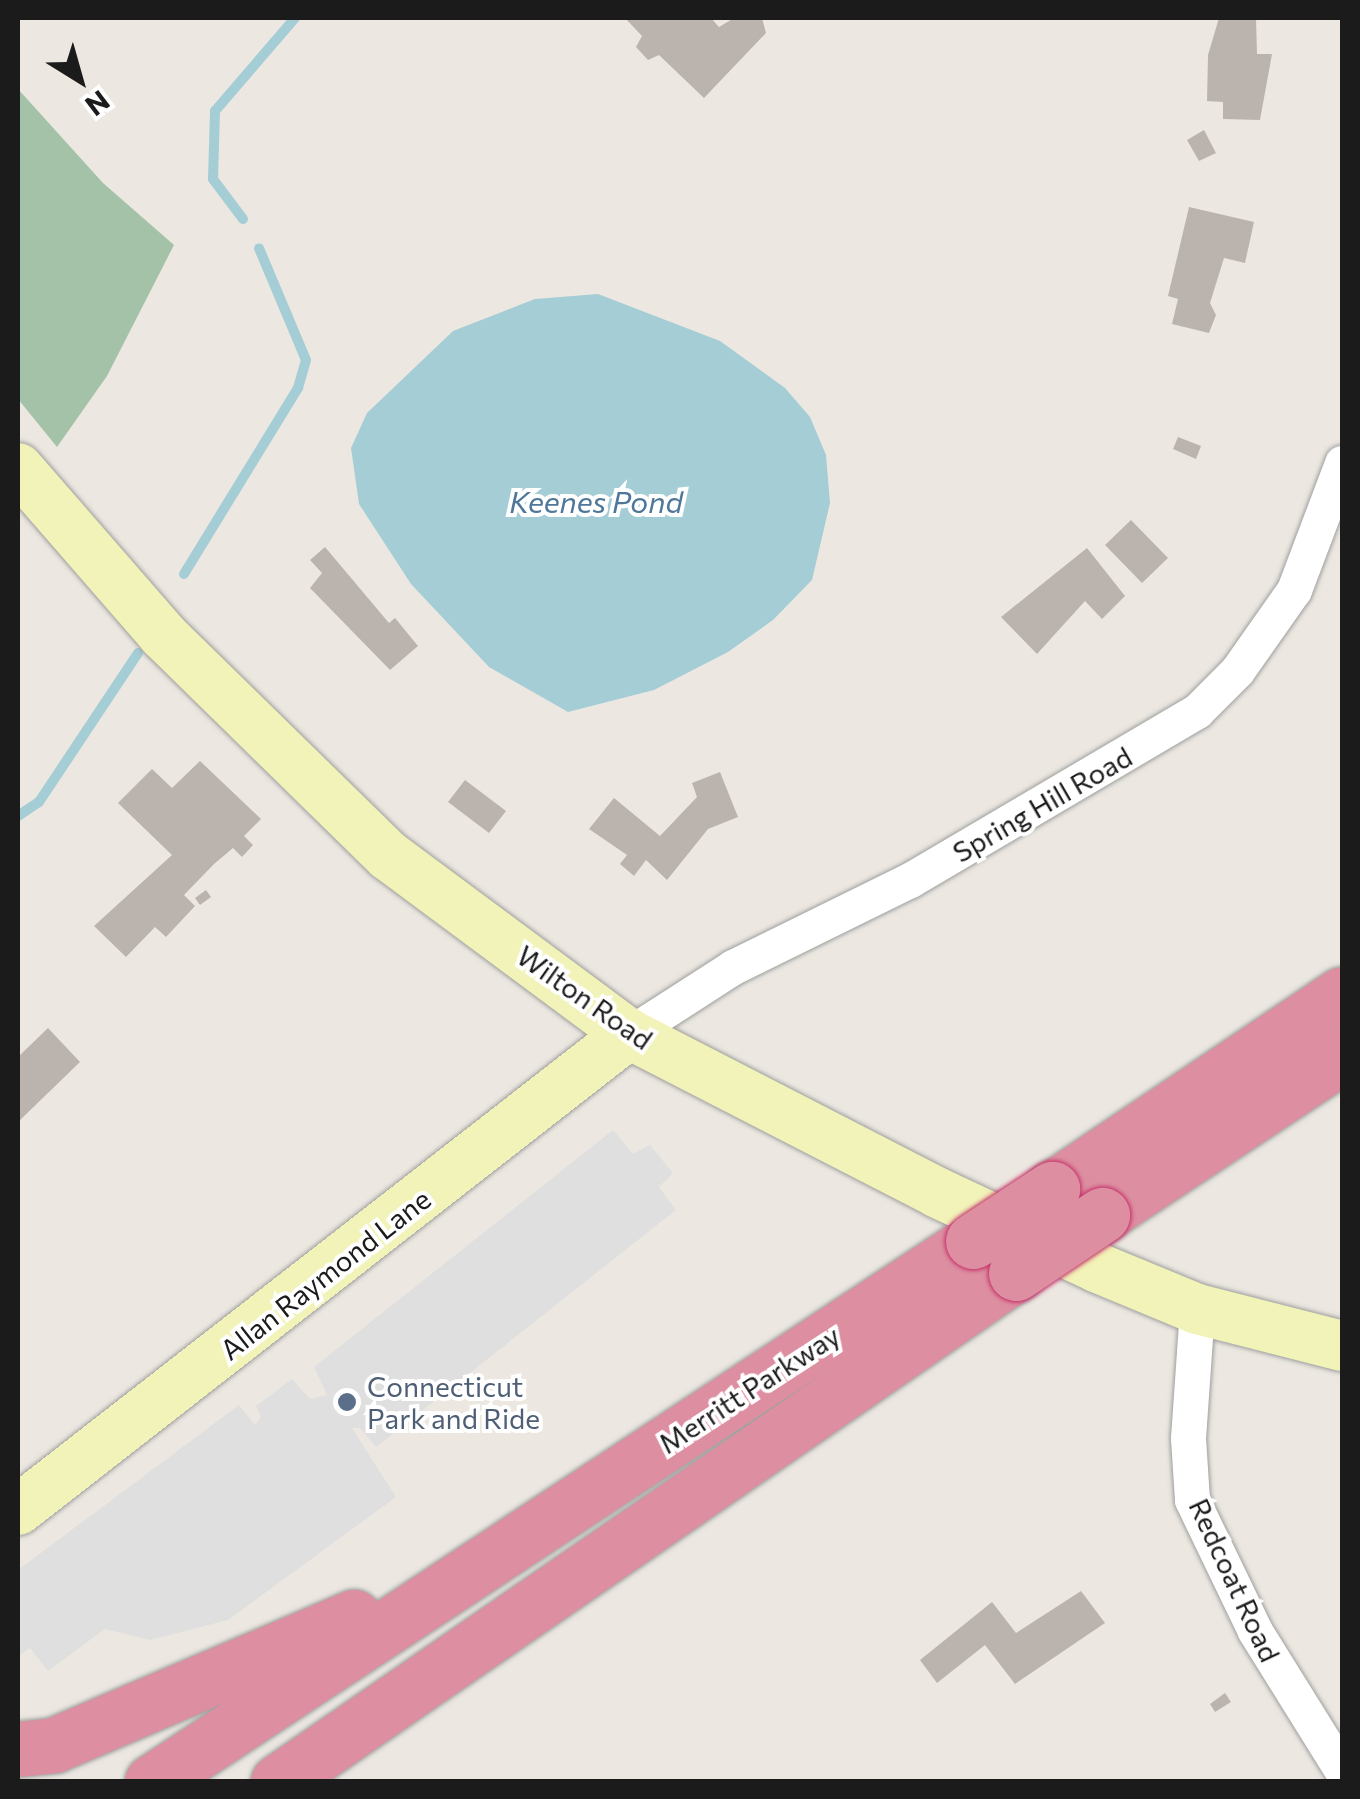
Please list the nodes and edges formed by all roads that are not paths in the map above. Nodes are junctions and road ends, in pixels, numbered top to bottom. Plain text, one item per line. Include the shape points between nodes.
1 (1342, 463) edge
2 (18, 468) edge
3 (1342, 994) edge
4 (629, 1034) junction
5 (1327, 1067) edge
6 (994, 1257) junction
7 (1197, 1309) junction
8 (1342, 1346) edge
9 (621, 1474) junction
10 (18, 1510) edge
11 (18, 1749) edge
12 (1342, 1772) edge
13 (152, 1782) edge
14 (278, 1782) edge

1 - 4 street, Spring Hill Road via 1294,590 1237,672 1197,711 910,880 733,968
2 - 4 main road, Wilton Road via 162,635 389,856
3 - 6 highway, Merritt Parkway, bridge via 1052,1189
4 - 7 main road, Wilton Road via 936,1192
4 - 10 main road, Allan Raymond Lane
5 - 6 highway, Merritt Parkway, bridge via 1102,1215
6 - 9 highway, Merritt Parkway
6 - 14 highway, Merritt Parkway
7 - 8 main road, Wilton Road
7 - 12 street, Redcoat Road via 1188,1438 1192,1500 1255,1631
9 - 11 highway via 347,1620 54,1745
9 - 13 highway, Merritt Parkway

